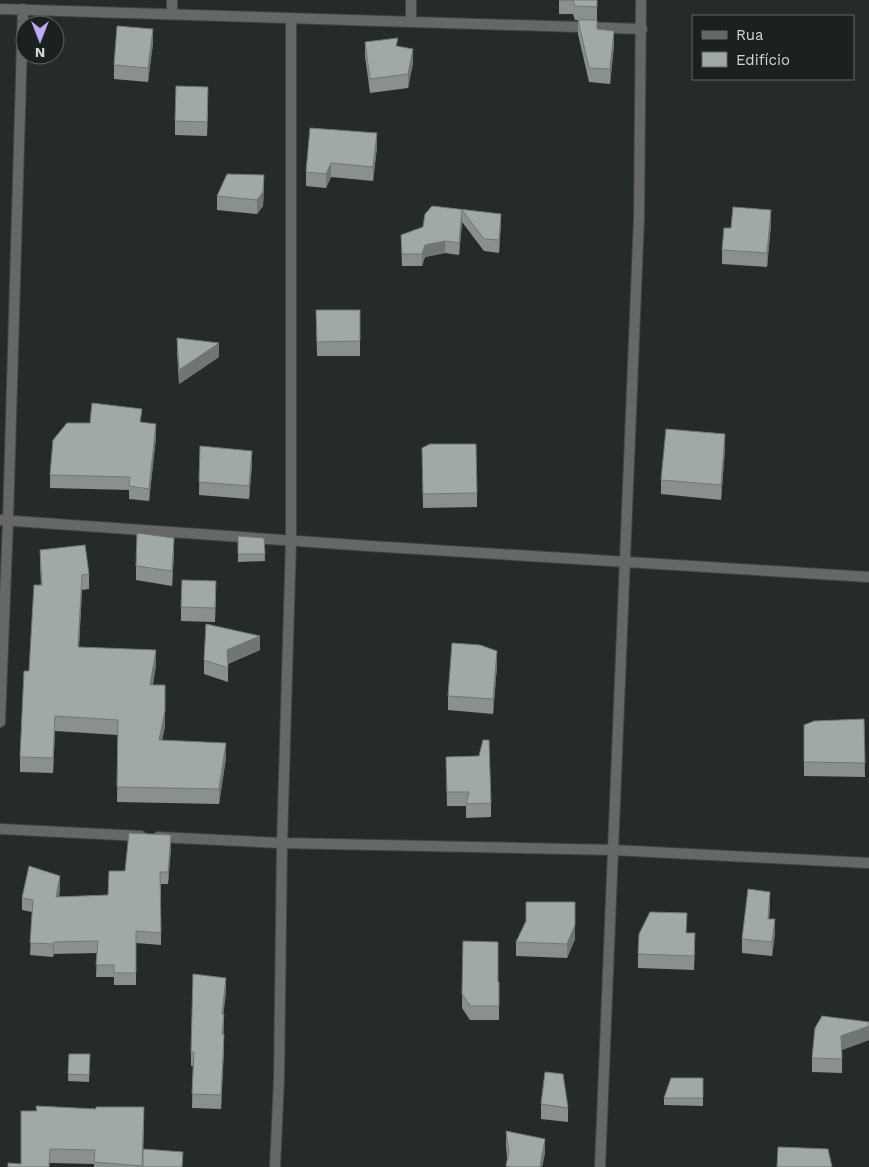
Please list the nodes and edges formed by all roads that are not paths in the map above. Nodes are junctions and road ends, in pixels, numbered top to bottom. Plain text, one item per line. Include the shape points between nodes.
1 (172, 0) edge
2 (411, 0) edge
3 (641, 0) edge
4 (0, 9) edge
5 (23, 9) junction
6 (172, 14) junction
7 (291, 18) junction
8 (411, 21) junction
9 (642, 29) junction
10 (4, 520) edge
11 (291, 541) junction
12 (624, 562) junction
13 (869, 577) edge
14 (0, 722) edge
15 (0, 829) edge
16 (282, 843) junction
17 (613, 850) junction
18 (869, 863) edge
19 (275, 1167) edge
20 (600, 1167) edge

1 - 6 street
2 - 8 street
3 - 9 street
4 - 5 street
5 - 6 street
5 - 10 street
6 - 7 street
7 - 8 street
7 - 11 street
8 - 9 street
9 - 12 street via 639,218
10 - 11 street
10 - 14 street
11 - 12 street
11 - 16 street
12 - 13 street
12 - 17 street
15 - 16 street
16 - 17 street
16 - 19 street
17 - 18 street
17 - 20 street

